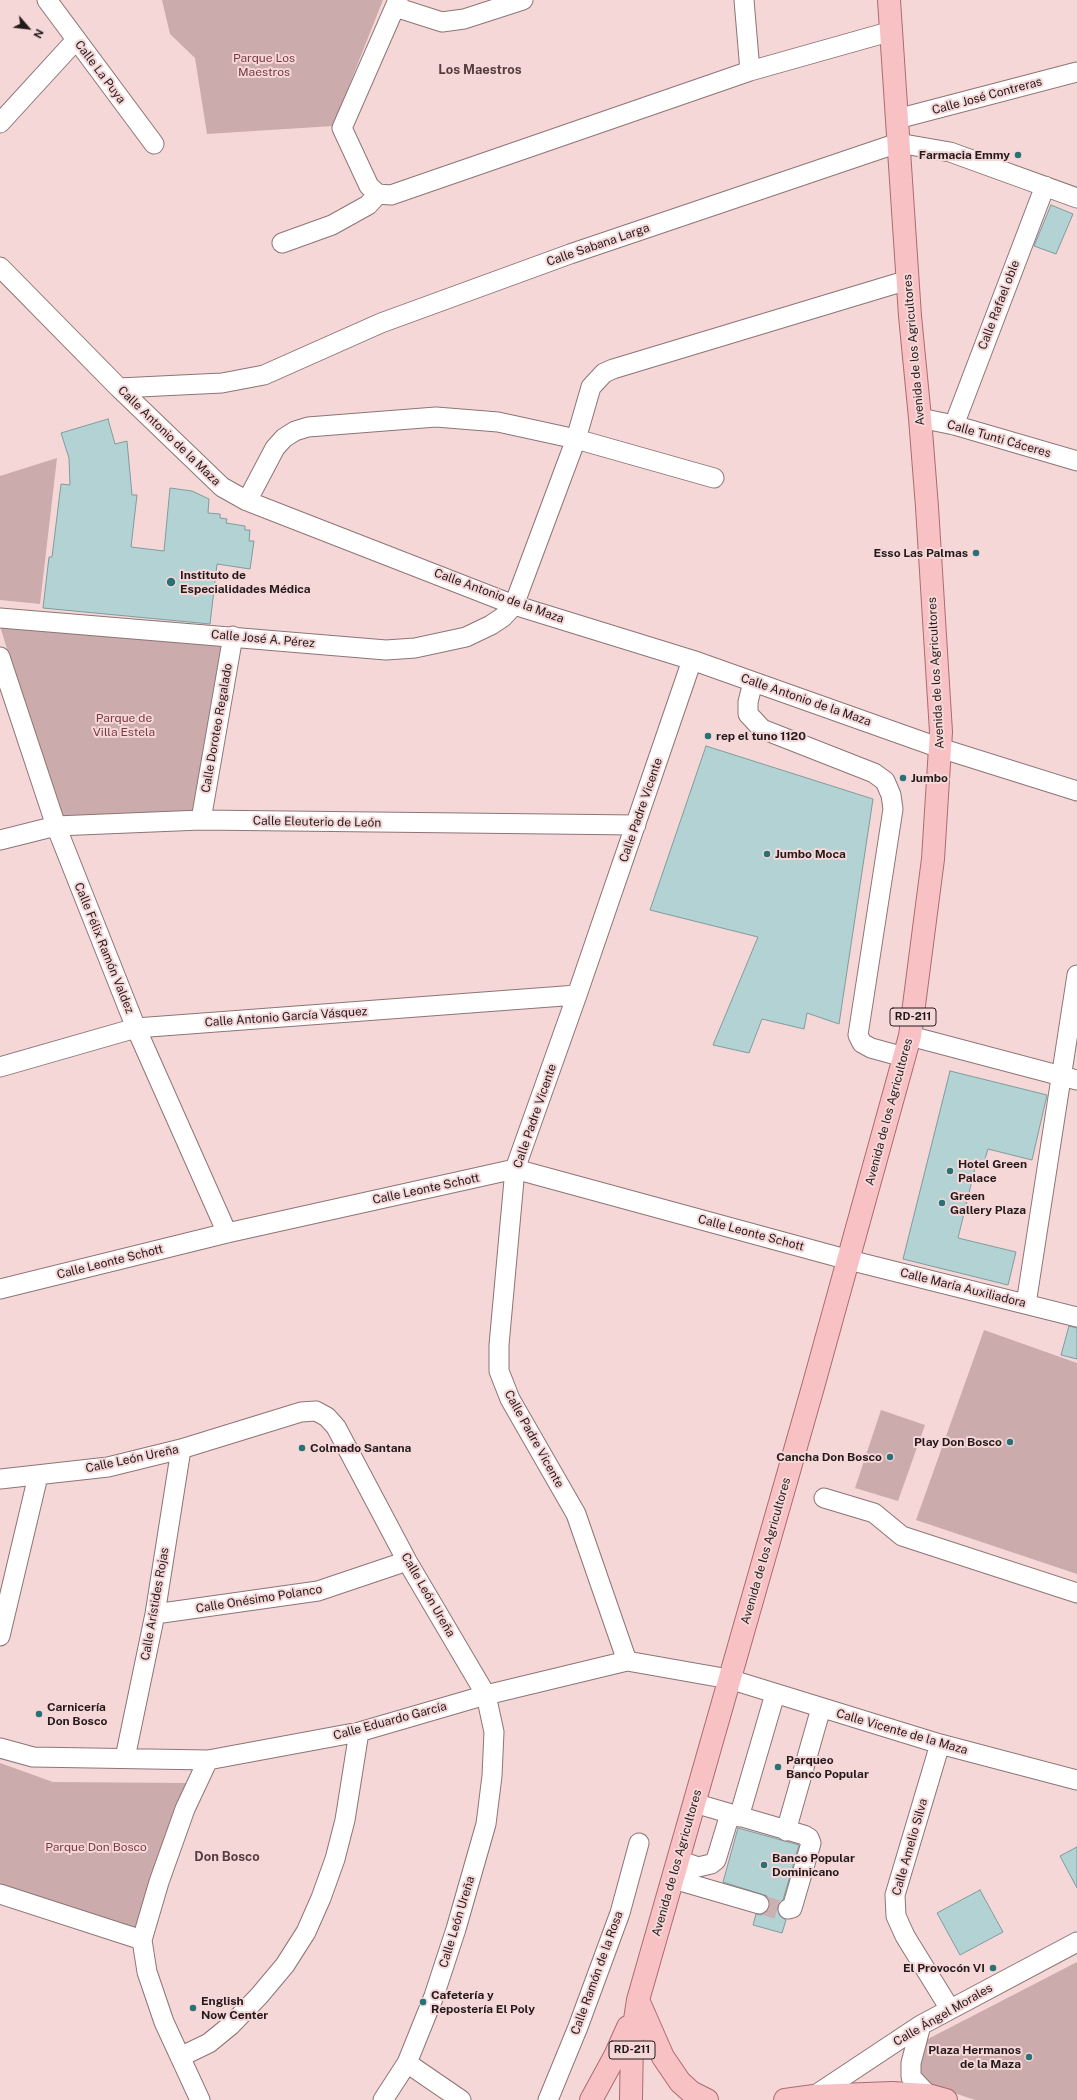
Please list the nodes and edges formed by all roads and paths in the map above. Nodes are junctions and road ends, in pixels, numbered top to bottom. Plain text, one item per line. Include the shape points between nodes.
1 (47, 0) edge
2 (523, 0) edge
3 (744, 0) edge
4 (889, 0) edge
5 (397, 4) edge
6 (892, 31) junction
7 (76, 40) junction
8 (750, 71) junction
9 (1077, 72) edge
10 (898, 119) junction
11 (0, 123) edge
12 (898, 143) junction
13 (154, 144) dead end
14 (1045, 186) junction
15 (378, 194) junction
16 (1077, 198) edge
17 (282, 243) dead end
18 (0, 267) edge
19 (908, 280) junction
20 (119, 388) junction
21 (920, 418) junction
22 (954, 425) junction
23 (576, 439) junction
24 (1077, 461) edge
25 (714, 478) dead end
26 (247, 501) junction
27 (514, 604) junction
28 (0, 618) edge
29 (234, 636) junction
30 (0, 657) edge
31 (692, 660) junction
32 (753, 682) junction
33 (940, 748) junction
34 (1077, 791) edge
35 (201, 820) junction
36 (636, 825) junction
37 (56, 826) junction
38 (0, 840) edge
39 (1077, 975) edge
40 (578, 995) junction
41 (136, 1028) junction
42 (910, 1036) junction
43 (904, 1057) junction
44 (0, 1067) edge
45 (1069, 1078) edge
46 (515, 1169) junction
47 (227, 1233) junction
48 (849, 1260) junction
49 (0, 1289) edge
50 (1026, 1304) junction
51 (1077, 1317) edge
52 (181, 1449) junction
53 (38, 1476) junction
54 (0, 1480) edge
55 (824, 1498) dead end
56 (407, 1560) junction
57 (1077, 1594) edge
58 (155, 1614) junction
59 (0, 1636) edge
60 (627, 1661) junction
61 (729, 1679) junction
62 (775, 1694) junction
63 (486, 1696) junction
64 (821, 1708) junction
65 (359, 1732) junction
66 (940, 1744) junction
67 (0, 1748) edge
68 (125, 1758) junction
69 (208, 1760) junction
70 (1077, 1780) edge
71 (694, 1803) junction
72 (734, 1815) junction
73 (786, 1831) junction
74 (639, 1843) dead end
75 (675, 1869) junction
76 (0, 1894) edge
77 (759, 1904) tunnel mouth
78 (788, 1909) dead end
79 (142, 1940) junction
80 (1077, 1942) edge
81 (637, 2004) junction
82 (950, 2009) junction
83 (921, 2025) junction
84 (180, 2057) junction
85 (407, 2063) junction
86 (937, 2097) edge
87 (810, 2098) edge
88 (200, 2100) edge
89 (382, 2100) edge
90 (461, 2100) edge
91 (548, 2100) edge
92 (591, 2100) edge
93 (631, 2100) edge
94 (707, 2100) edge
95 (785, 2100) edge

1 - 7 street, Calle La Puya
2 - 5 street via 464,19 442,22
3 - 8 street
4 - 6 main road, Avenida de los Agricultores / RD-211
5 - 15 street via 342,128 362,174 369,186
6 - 8 street
6 - 10 main road, Avenida de los Agricultores / RD-211
7 - 11 street
7 - 13 street, Calle La Puya
8 - 15 street via 391,195
9 - 10 street, Calle José Contreras
10 - 12 main road, Avenida de los Agricultores / RD-211
12 - 14 street, Calle Sabana Larga via 950,152
12 - 19 main road, Avenida de los Agricultores / RD-211
12 - 20 street, Calle Sabana Larga via 570,254 381,323 264,375 222,383
14 - 16 street, Calle Sabana Larga
14 - 22 street, Calle Rafael oble
15 - 17 street via 368,206 332,225
18 - 20 street, Calle Antonio de la Maza
19 - 21 main road, Avenida de los Agricultores / RD-211
19 - 23 street via 604,373 591,387
20 - 26 street, Calle Antonio de la Maza via 222,487
21 - 22 street, Calle Tunti Cáceres
21 - 33 main road, Avenida de los Agricultores / RD-211
22 - 24 street, Calle Tunti Cáceres
23 - 25 street
23 - 26 street via 498,422 436,417 308,427 284,438 275,448
23 - 27 street
26 - 27 street, Calle Antonio de la Maza
27 - 29 street, Calle José A. Pérez via 503,617 478,632 415,648 386,650
27 - 31 street, Calle Antonio de la Maza
28 - 29 street, Calle José A. Pérez
29 - 35 street, Calle Doroteo Regalado
30 - 37 street, Calle Félix Ramón Valdez
31 - 32 street, Calle Antonio de la Maza
31 - 36 street, Calle Padre Vicente
32 - 33 street, Calle Antonio de la Maza
32 - 43 street via 748,714 762,728 874,773 885,781 891,794 893,809 858,1035 862,1043 871,1048
33 - 34 street, Calle Antonio de la Maza
33 - 42 main road, Avenida de los Agricultores / RD-211 via 933,859
35 - 36 street, Calle Eleuterio de León
35 - 37 street, Calle Eleuterio de León
36 - 40 street, Calle Padre Vicente
37 - 38 street, Calle Eleuterio de León
37 - 41 street, Calle Félix Ramón Valdez
39 - 45 street
40 - 41 street, Calle Antonio García Vásquez
40 - 46 street, Calle Padre Vicente
41 - 44 street, Calle Antonio García Vásquez
41 - 47 street, Calle Félix Ramón Valdez
42 - 43 main road, Avenida de los Agricultores / RD-211
42 - 45 street
43 - 48 main road, Avenida de los Agricultores / RD-211
45 - 50 street
46 - 47 street, Calle Leonte Schott
46 - 48 street, Calle Leonte Schott
46 - 60 street, Calle Padre Vicente via 499,1345 499,1371 510,1399 576,1514
47 - 49 street, Calle Leonte Schott
48 - 50 street, Calle María Auxiliadora
48 - 61 main road, Avenida de los Agricultores / RD-211
50 - 51 street, Calle María Auxiliadora
52 - 53 street, Calle León Ureña via 108,1467
52 - 56 street, Calle León Ureña via 266,1421 316,1411 327,1417 336,1427
52 - 58 street, Calle Arístides Rojas
53 - 54 street, Calle León Ureña
53 - 59 street
55 - 57 street via 874,1513 902,1536
56 - 58 street, Calle Onésimo Polanco via 318,1591
56 - 63 street, Calle León Ureña
58 - 68 street, Calle Arístides Rojas
60 - 61 street, Calle Eduardo García
60 - 63 street, Calle Eduardo García
61 - 62 street, Calle Vicente de la Maza
61 - 71 main road, Avenida de los Agricultores / RD-211
62 - 64 street, Calle Vicente de la Maza
62 - 72 street
63 - 65 street, Calle Eduardo García
63 - 85 street, Calle León Ureña via 494,1732 486,1824 434,1996
64 - 66 street, Calle Vicente de la Maza
64 - 73 street
65 - 69 street, Calle Eduardo García
65 - 84 street via 345,1820 335,1859 306,1932 285,1965 231,2025 209,2043
66 - 70 street, Calle Vicente de la Maza
66 - 82 street, Calle Amelio Silva via 895,1895 896,1916 905,1936
67 - 68 street, Calle Eduardo García via 33,1757
68 - 69 street, Calle Eduardo García
69 - 79 street via 185,1809
71 - 72 street
71 - 75 main road, Avenida de los Agricultores / RD-211
72 - 73 street
72 - 75 street via 716,1860 698,1867
73 - 78 street via 807,1836 811,1843 792,1908
74 - 91 street, Calle Ramón de la Rosa via 620,1913
75 - 77 street
75 - 81 main road, Avenida de los Agricultores / RD-211
76 - 79 street
79 - 84 street via 146,1972
80 - 82 street, Calle Ángel Morales
81 - 92 main road via 615,2056
81 - 93 main road, Avenida de los Agricultores / RD-211 via 632,2039
81 - 94 main road via 663,2057 676,2076 691,2092
82 - 83 street, Calle Ángel Morales
83 - 86 street via 910,2063 911,2077
83 - 87 street, Calle Ángel Morales
84 - 88 street
85 - 89 street, Calle León Ureña
85 - 90 street
86 - 87 main road via 892,2093
87 - 95 main road

